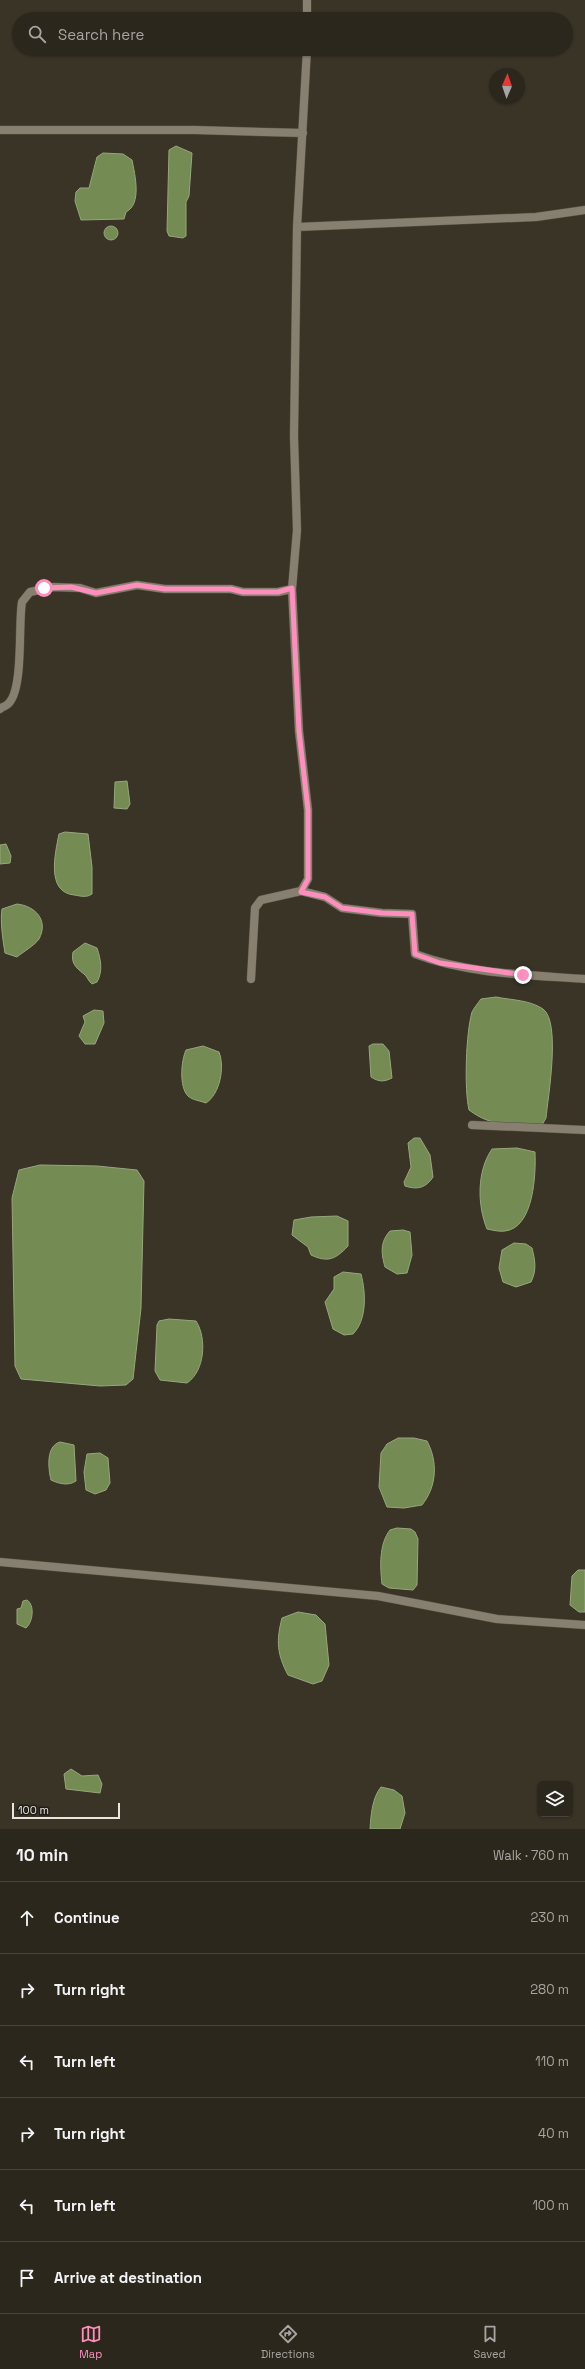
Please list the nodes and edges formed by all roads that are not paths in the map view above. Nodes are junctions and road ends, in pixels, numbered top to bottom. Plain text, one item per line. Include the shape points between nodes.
1 (307, 0) edge
2 (307, 12) edge
3 (307, 56) edge
4 (0, 130) edge
5 (303, 133) junction
6 (585, 210) edge
7 (297, 227) junction
8 (292, 588) junction
9 (0, 709) edge
10 (301, 892) junction
11 (251, 979) dead end
12 (585, 980) edge
13 (472, 1125) dead end
14 (585, 1130) edge
15 (0, 1562) edge
16 (585, 1625) edge

1 - 2 street
3 - 5 street
4 - 5 street
5 - 7 street
6 - 7 street via 536,217
7 - 8 street via 294,437 297,530
8 - 9 street via 278,592 243,592 231,589 165,589 137,585 100,593 71,587 38,589 30,592 22,602 16,691 9,704
8 - 10 street via 299,731 308,810 308,879
10 - 11 street via 261,900 255,908
10 - 12 street via 325,897 342,908 412,914 415,954 440,963 523,975
13 - 14 street
15 - 16 street via 378,1596 498,1619

